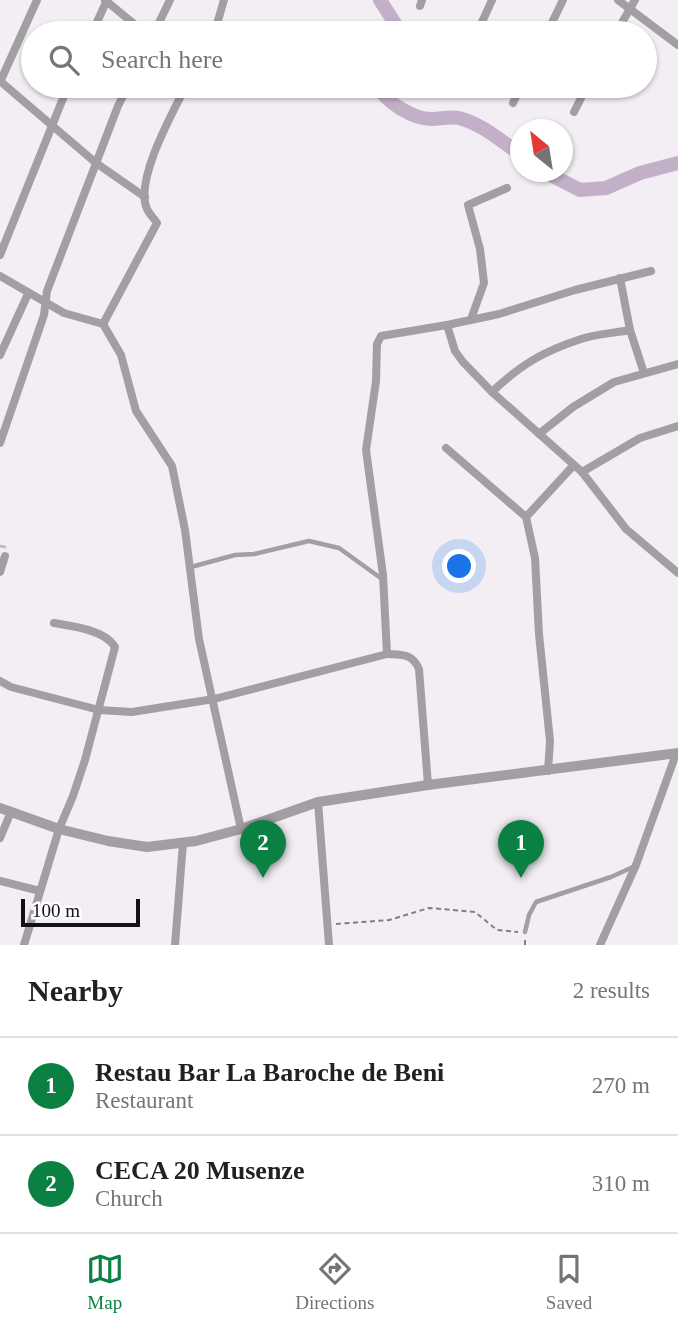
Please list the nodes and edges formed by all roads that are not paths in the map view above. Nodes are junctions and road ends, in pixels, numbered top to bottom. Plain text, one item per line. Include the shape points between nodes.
1 (37, 0) edge
2 (106, 0) edge
3 (170, 0) edge
4 (224, 0) edge
5 (492, 0) edge
6 (563, 0) edge
7 (618, 0) edge
8 (635, 0) edge
9 (630, 11) junction
10 (28, 21) edge
11 (97, 21) edge
12 (131, 21) edge
13 (160, 21) edge
14 (218, 21) edge
15 (482, 21) edge
16 (553, 21) edge
17 (624, 21) edge
18 (644, 21) edge
19 (657, 30) edge
20 (21, 35) edge
21 (678, 45) edge
22 (0, 82) edge
23 (63, 98) edge
24 (122, 98) edge
25 (180, 98) edge
26 (516, 98) edge
27 (581, 98) edge
28 (513, 103) dead end
29 (575, 112) dead end
30 (52, 123) junction
31 (96, 163) junction
32 (507, 188) dead end
33 (145, 197) junction
34 (0, 256) edge
35 (651, 271) dead end
36 (0, 276) edge
37 (620, 278) junction
38 (28, 294) junction
39 (46, 303) junction
40 (471, 319) junction
41 (103, 324) junction
42 (447, 325) junction
43 (630, 330) junction
44 (0, 355) edge
45 (678, 364) edge
46 (644, 373) junction
47 (492, 392) junction
48 (678, 426) edge
49 (539, 434) junction
50 (0, 443) edge
51 (446, 448) dead end
52 (573, 466) junction
53 (582, 472) junction
54 (526, 517) junction
55 (5, 556) dead end
56 (190, 567) junction
57 (0, 572) edge
58 (678, 573) edge
59 (383, 580) junction
60 (54, 622) dead end
61 (387, 654) junction
62 (0, 681) edge
63 (214, 699) junction
64 (99, 710) junction
65 (677, 754) edge
66 (548, 771) junction
67 (428, 785) junction
68 (318, 802) junction
69 (0, 808) edge
70 (11, 812) junction
71 (59, 829) junction
72 (241, 829) junction
73 (0, 838) edge
74 (183, 843) junction
75 (636, 865) junction
76 (0, 881) edge
77 (40, 891) junction
78 (526, 932) road end
79 (24, 945) edge
80 (175, 945) edge
81 (329, 945) edge
82 (600, 945) edge

1 - 10 street
2 - 11 street
2 - 12 street
3 - 13 street
4 - 14 street
5 - 15 street
6 - 16 street
7 - 9 street
8 - 9 street
9 - 17 street
9 - 18 street
19 - 21 street
20 - 22 street
22 - 30 street
23 - 30 street
24 - 31 street
25 - 33 street via 154,152
26 - 28 street
27 - 29 street
30 - 31 street
30 - 34 street
31 - 33 street
31 - 39 street
32 - 40 street via 468,205 484,283
33 - 41 street via 157,223
35 - 37 street
36 - 38 street
37 - 40 street
37 - 43 street
38 - 39 street
38 - 44 street
39 - 41 street
39 - 50 street
40 - 42 street
41 - 56 street via 121,355 136,411 172,466
42 - 47 street via 455,351
42 - 59 street via 382,337 377,344 366,450
43 - 46 street
43 - 47 street via 583,338 543,354 515,370
45 - 46 street
46 - 49 street via 614,382
47 - 49 street
48 - 53 street via 640,438
49 - 52 street
51 - 54 street
52 - 53 street
52 - 54 street
53 - 58 street via 625,529
54 - 66 street via 535,558 550,741
55 - 57 street
56 - 59 lane via 309,541 339,548
56 - 63 street via 199,639
59 - 61 street
60 - 64 street via 113,643
61 - 63 street
61 - 67 street via 409,656 419,669
62 - 64 street
63 - 64 street via 132,712
63 - 72 street
64 - 71 street via 74,796
65 - 66 street
65 - 75 street
66 - 67 street
67 - 68 street
68 - 72 street
68 - 81 street
69 - 70 street
70 - 71 street
70 - 73 street
71 - 74 street via 147,847
71 - 77 street
72 - 74 street
74 - 80 street
75 - 78 lane via 536,902
75 - 82 street
76 - 77 street
77 - 79 street

